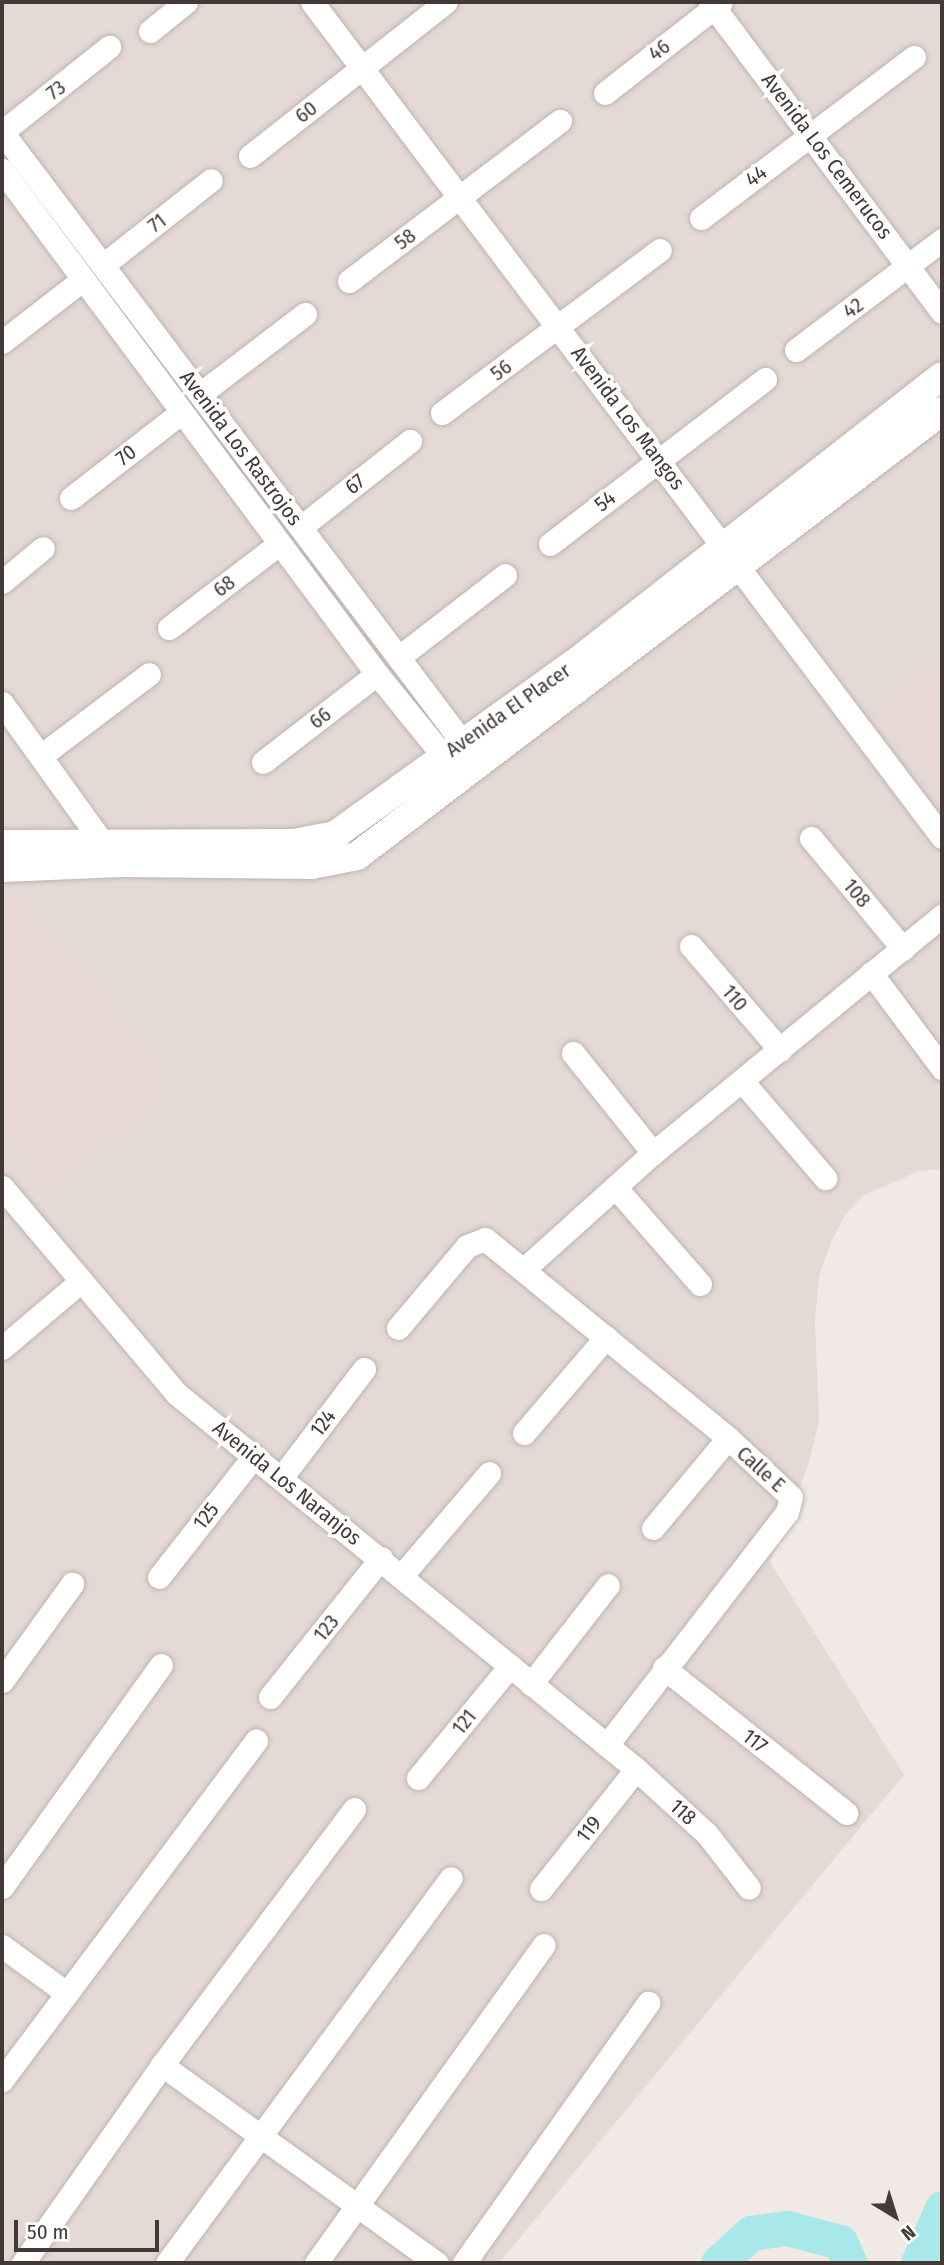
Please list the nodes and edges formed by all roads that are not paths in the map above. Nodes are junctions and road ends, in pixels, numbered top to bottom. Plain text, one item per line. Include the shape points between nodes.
1 (186, 2) edge
2 (312, 2) edge
3 (446, 2) edge
4 (715, 4) edge
5 (150, 31) dead end
6 (109, 47) dead end
7 (914, 57) dead end
8 (362, 68) junction
9 (605, 93) dead end
10 (560, 121) dead end
11 (2, 132) edge
12 (811, 135) junction
13 (250, 156) dead end
14 (2, 170) edge
15 (211, 180) dead end
16 (461, 197) junction
17 (701, 218) dead end
18 (942, 240) edge
19 (660, 250) dead end
20 (103, 265) junction
21 (910, 266) junction
22 (82, 280) junction
23 (349, 281) dead end
24 (942, 312) edge
25 (305, 314) dead end
26 (559, 327) junction
27 (2, 342) edge
28 (796, 350) dead end
29 (942, 376) edge
30 (765, 379) dead end
31 (200, 394) junction
32 (942, 411) edge
33 (182, 412) junction
34 (442, 414) dead end
35 (410, 441) dead end
36 (659, 459) junction
37 (71, 498) dead end
38 (301, 527) junction
39 (279, 544) junction
40 (550, 544) dead end
41 (43, 548) dead end
42 (732, 555) junction
43 (505, 575) dead end
44 (2, 582) edge
45 (169, 628) dead end
46 (399, 657) junction
47 (149, 674) dead end
48 (377, 674) junction
49 (2, 703) edge
50 (42, 755) junction
51 (461, 760) junction
52 (263, 762) dead end
53 (942, 837) edge
54 (811, 838) dead end
55 (102, 841) junction
56 (2, 844) edge
57 (2, 868) edge
58 (942, 916) edge
59 (691, 946) dead end
60 (903, 948) junction
61 (871, 973) junction
62 (780, 1051) junction
63 (573, 1053) dead end
64 (942, 1068) edge
65 (742, 1081) junction
66 (653, 1153) junction
67 (825, 1178) dead end
68 (2, 1186) edge
69 (615, 1187) junction
70 (524, 1269) junction
71 (81, 1281) junction
72 (700, 1284) dead end
73 (398, 1328) dead end
74 (606, 1338) junction
75 (2, 1348) edge
76 (364, 1369) dead end
77 (524, 1433) dead end
78 (727, 1438) junction
79 (254, 1456) junction
80 (489, 1473) dead end
81 (281, 1478) junction
82 (653, 1528) dead end
83 (381, 1558) junction
84 (402, 1576) junction
85 (159, 1577) dead end
86 (72, 1584) dead end
87 (608, 1586) dead end
88 (161, 1665) dead end
89 (510, 1665) junction
90 (664, 1668) junction
91 (2, 1681) edge
92 (531, 1684) junction
93 (270, 1697) dead end
94 (256, 1740) dead end
95 (607, 1745) junction
96 (636, 1769) junction
97 (418, 1778) dead end
98 (354, 1809) dead end
99 (846, 1813) dead end
100 (451, 1878) dead end
101 (2, 1887) edge
102 (748, 1888) dead end
103 (541, 1889) dead end
104 (544, 1945) dead end
105 (2, 1946) edge
106 (65, 1992) junction
107 (648, 2003) dead end
108 (162, 2065) junction
109 (2, 2080) edge
110 (259, 2135) junction
111 (358, 2207) junction
112 (23, 2263) edge
113 (167, 2263) edge
114 (316, 2263) edge
115 (437, 2263) edge
116 (464, 2263) edge

1 - 5 street
2 - 8 street, Avenida Los Mangos
3 - 8 street, 60
4 - 9 street, 46
4 - 12 street, Avenida Los Cemerucos
6 - 11 street, 73
7 - 12 street, 44
8 - 13 street, 60
8 - 16 street, Avenida Los Mangos
10 - 16 street, 58
11 - 20 street, Avenida Los Rastrojos
12 - 17 street, 44
12 - 21 street, Avenida Los Cemerucos
14 - 22 street, Avenida Los Rastrojos
15 - 20 street, 71
16 - 23 street, 58
16 - 26 street, Avenida Los Mangos
18 - 21 street, 42
19 - 26 street, 56
20 - 31 street, Avenida Los Rastrojos
21 - 24 street, Avenida Los Cemerucos
21 - 28 street, 42
22 - 27 street
22 - 33 street, Avenida Los Rastrojos
25 - 31 street
26 - 34 street, 56
26 - 36 street, Avenida Los Mangos
29 - 42 street, Avenida El Placer
30 - 36 street, 54
31 - 38 street, Avenida Los Rastrojos
32 - 42 street, Avenida El Placer
33 - 37 street, 70
33 - 39 street, Avenida Los Rastrojos
35 - 38 street, 67
36 - 40 street, 54
36 - 42 street, Avenida Los Mangos
38 - 46 street, Avenida Los Rastrojos
39 - 45 street, 68
39 - 48 street, Avenida Los Rastrojos
41 - 44 street
42 - 51 street, Avenida El Placer
42 - 53 street, Avenida Los Mangos
43 - 46 street
46 - 51 street, Avenida Los Rastrojos
47 - 50 street
48 - 51 street, Avenida Los Rastrojos
48 - 52 street, 66
49 - 50 street
50 - 55 street
51 - 55 street, Avenida El Placer via 335,835 295,843
51 - 57 street, Avenida El Placer via 357,856 312,865 122,863
54 - 60 street, 108
55 - 56 street, Avenida El Placer
58 - 60 street
59 - 62 street, 110
60 - 61 street
61 - 62 street
61 - 64 street
62 - 65 street
63 - 66 street
65 - 66 street
65 - 67 street
66 - 69 street
68 - 71 street, Avenida Los Naranjos
69 - 70 street
69 - 72 street
70 - 73 street, Calle E via 485,1239 467,1246
70 - 74 street, Calle E
71 - 75 street
71 - 79 street, Avenida Los Naranjos via 177,1394
74 - 77 street
74 - 78 street, Calle E
76 - 81 street, 124
78 - 82 street
78 - 90 street, Calle E via 785,1488 792,1505
79 - 81 street, Avenida Los Naranjos
79 - 85 street, 125
80 - 84 street
81 - 83 street, Avenida Los Naranjos
83 - 84 street, Avenida Los Naranjos
83 - 93 street, 123
84 - 89 street, Avenida Los Naranjos
86 - 91 street
87 - 92 street
88 - 101 street
89 - 92 street, Avenida Los Naranjos
89 - 97 street, 121
90 - 95 street, Calle E
90 - 99 street, 117
92 - 95 street, Avenida Los Naranjos
94 - 106 street
95 - 96 street, 118
96 - 102 street, 118 via 707,1834
96 - 103 street, 119
98 - 108 street
100 - 110 street
104 - 111 street
105 - 106 street
106 - 109 street
107 - 116 street
108 - 110 street
108 - 112 street
110 - 111 street
110 - 113 street
111 - 114 street
111 - 115 street

